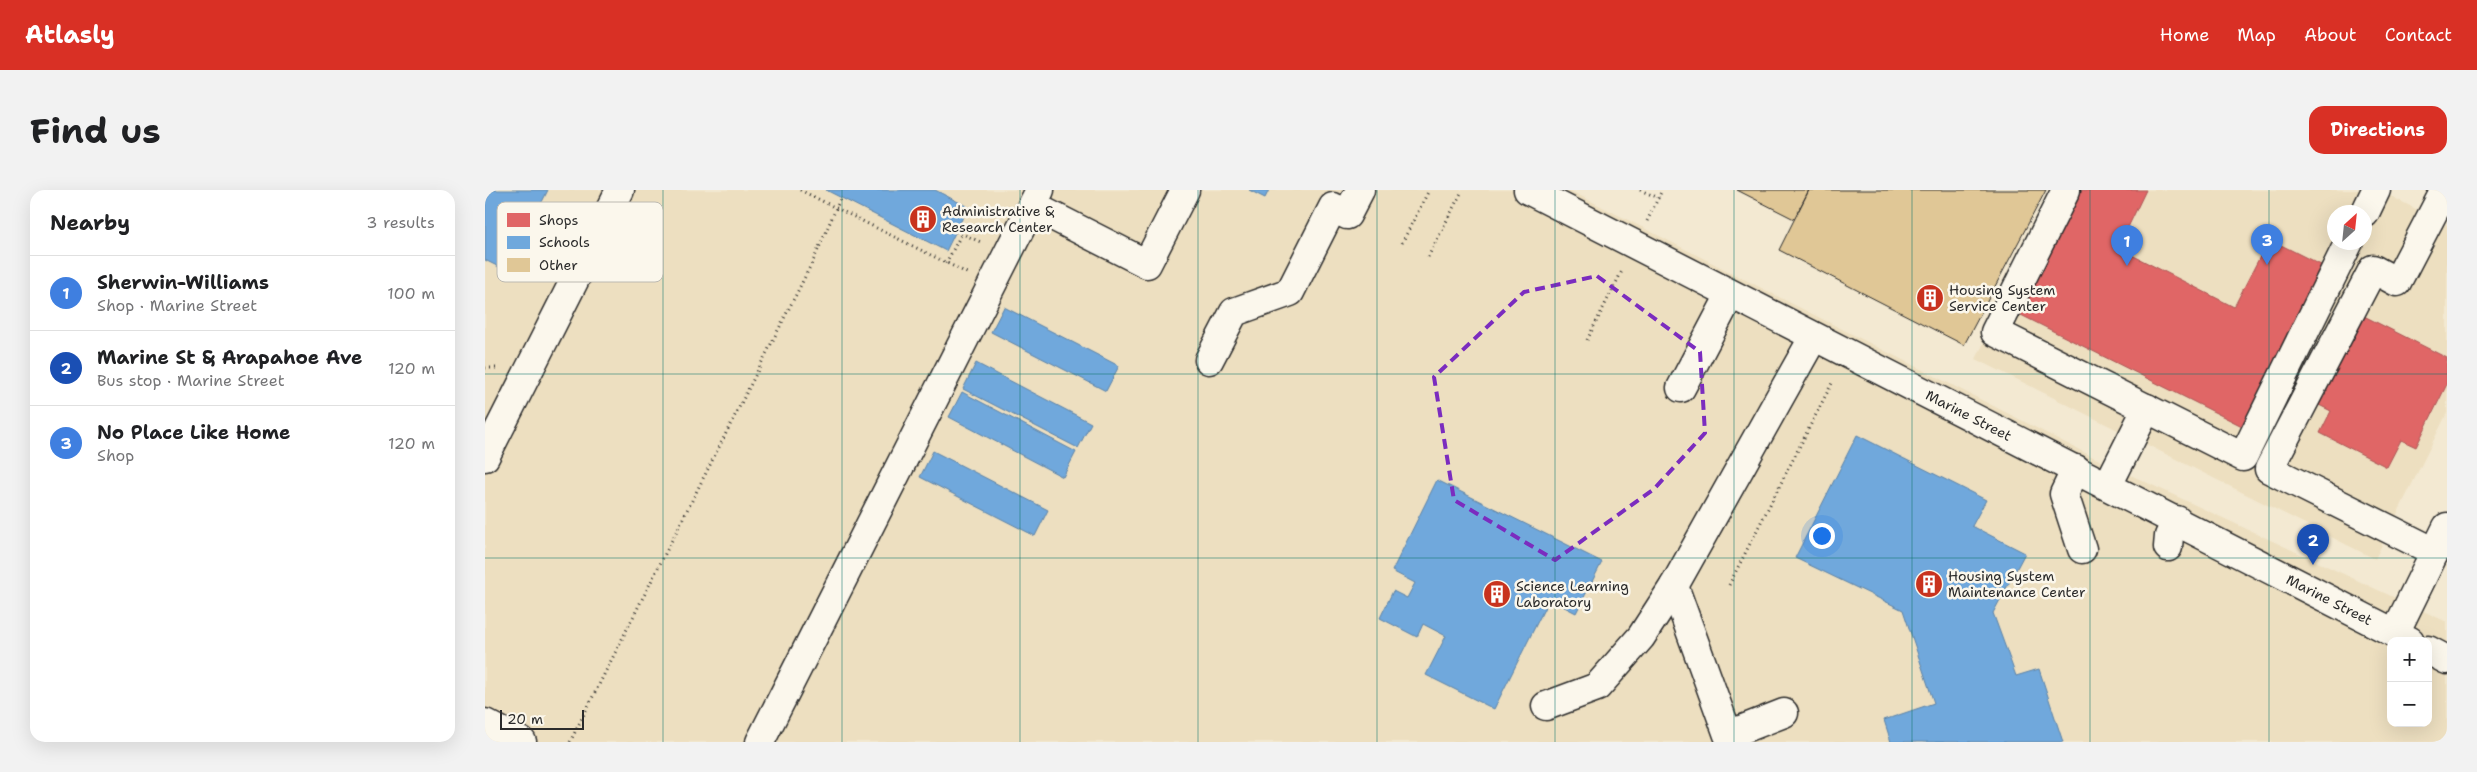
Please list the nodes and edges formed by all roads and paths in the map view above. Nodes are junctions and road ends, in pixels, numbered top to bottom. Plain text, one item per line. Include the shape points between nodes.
1 (620, 190) edge
2 (800, 190) edge
3 (1185, 190) edge
4 (1360, 190) edge
5 (1429, 190) edge
6 (1528, 190) edge
7 (1640, 190) edge
8 (2066, 190) edge
9 (2377, 190) edge
10 (2445, 190) edge
11 (1462, 191) dead end
12 (841, 197) dead end
13 (1036, 198) edge
14 (1659, 198) dead end
15 (614, 202) edge
16 (2369, 205) edge
17 (835, 208) junction
18 (962, 232) dead end
19 (1402, 243) dead end
20 (2346, 250) edge
21 (1428, 257) dead end
22 (946, 263) junction
23 (545, 282) edge
24 (573, 282) edge
25 (551, 285) dead end
26 (992, 286) junction
27 (1729, 295) junction
28 (1813, 338) junction
29 (1209, 360) dead end
30 (1832, 383) dead end
31 (1681, 388) dead end
32 (2147, 408) junction
33 (485, 457) edge
34 (2076, 469) junction
35 (2108, 485) junction
36 (2177, 520) junction
37 (2447, 527) edge
38 (2168, 547) dead end
39 (2081, 549) dead end
40 (2435, 552) junction
41 (1729, 585) dead end
42 (1674, 586) junction
43 (2402, 637) edge
44 (2432, 652) edge
45 (2447, 660) edge
46 (1546, 706) dead end
47 (1784, 714) dead end
48 (485, 723) edge
49 (522, 742) edge
50 (570, 742) edge
51 (760, 742) edge

1 - 15 street
2 - 17 path
3 - 13 street via 1147,264
4 - 29 street via 1347,215 1333,207 1290,292 1234,312
5 - 19 path
6 - 27 street, Marine Street
7 - 14 path
8 - 32 street via 1995,332
9 - 16 street
10 - 40 street via 2397,282 2373,269 2269,469
11 - 21 path
12 - 17 path
13 - 26 street
17 - 22 path
17 - 50 path via 814,259
18 - 22 path
20 - 32 street via 2243,457
22 - 26 path
23 - 25 path
24 - 33 street
26 - 51 street
27 - 28 street, Marine Street
27 - 31 street
28 - 34 street, Marine Street
28 - 42 street
30 - 41 path
32 - 35 street
34 - 35 street, Marine Street
34 - 39 street via 2064,494
35 - 36 street, Marine Street
36 - 38 street via 2169,536
36 - 43 street, Marine Street
37 - 40 street
40 - 43 street
42 - 46 street via 1641,636 1597,686
42 - 47 street via 1728,735
44 - 45 street
48 - 49 street

